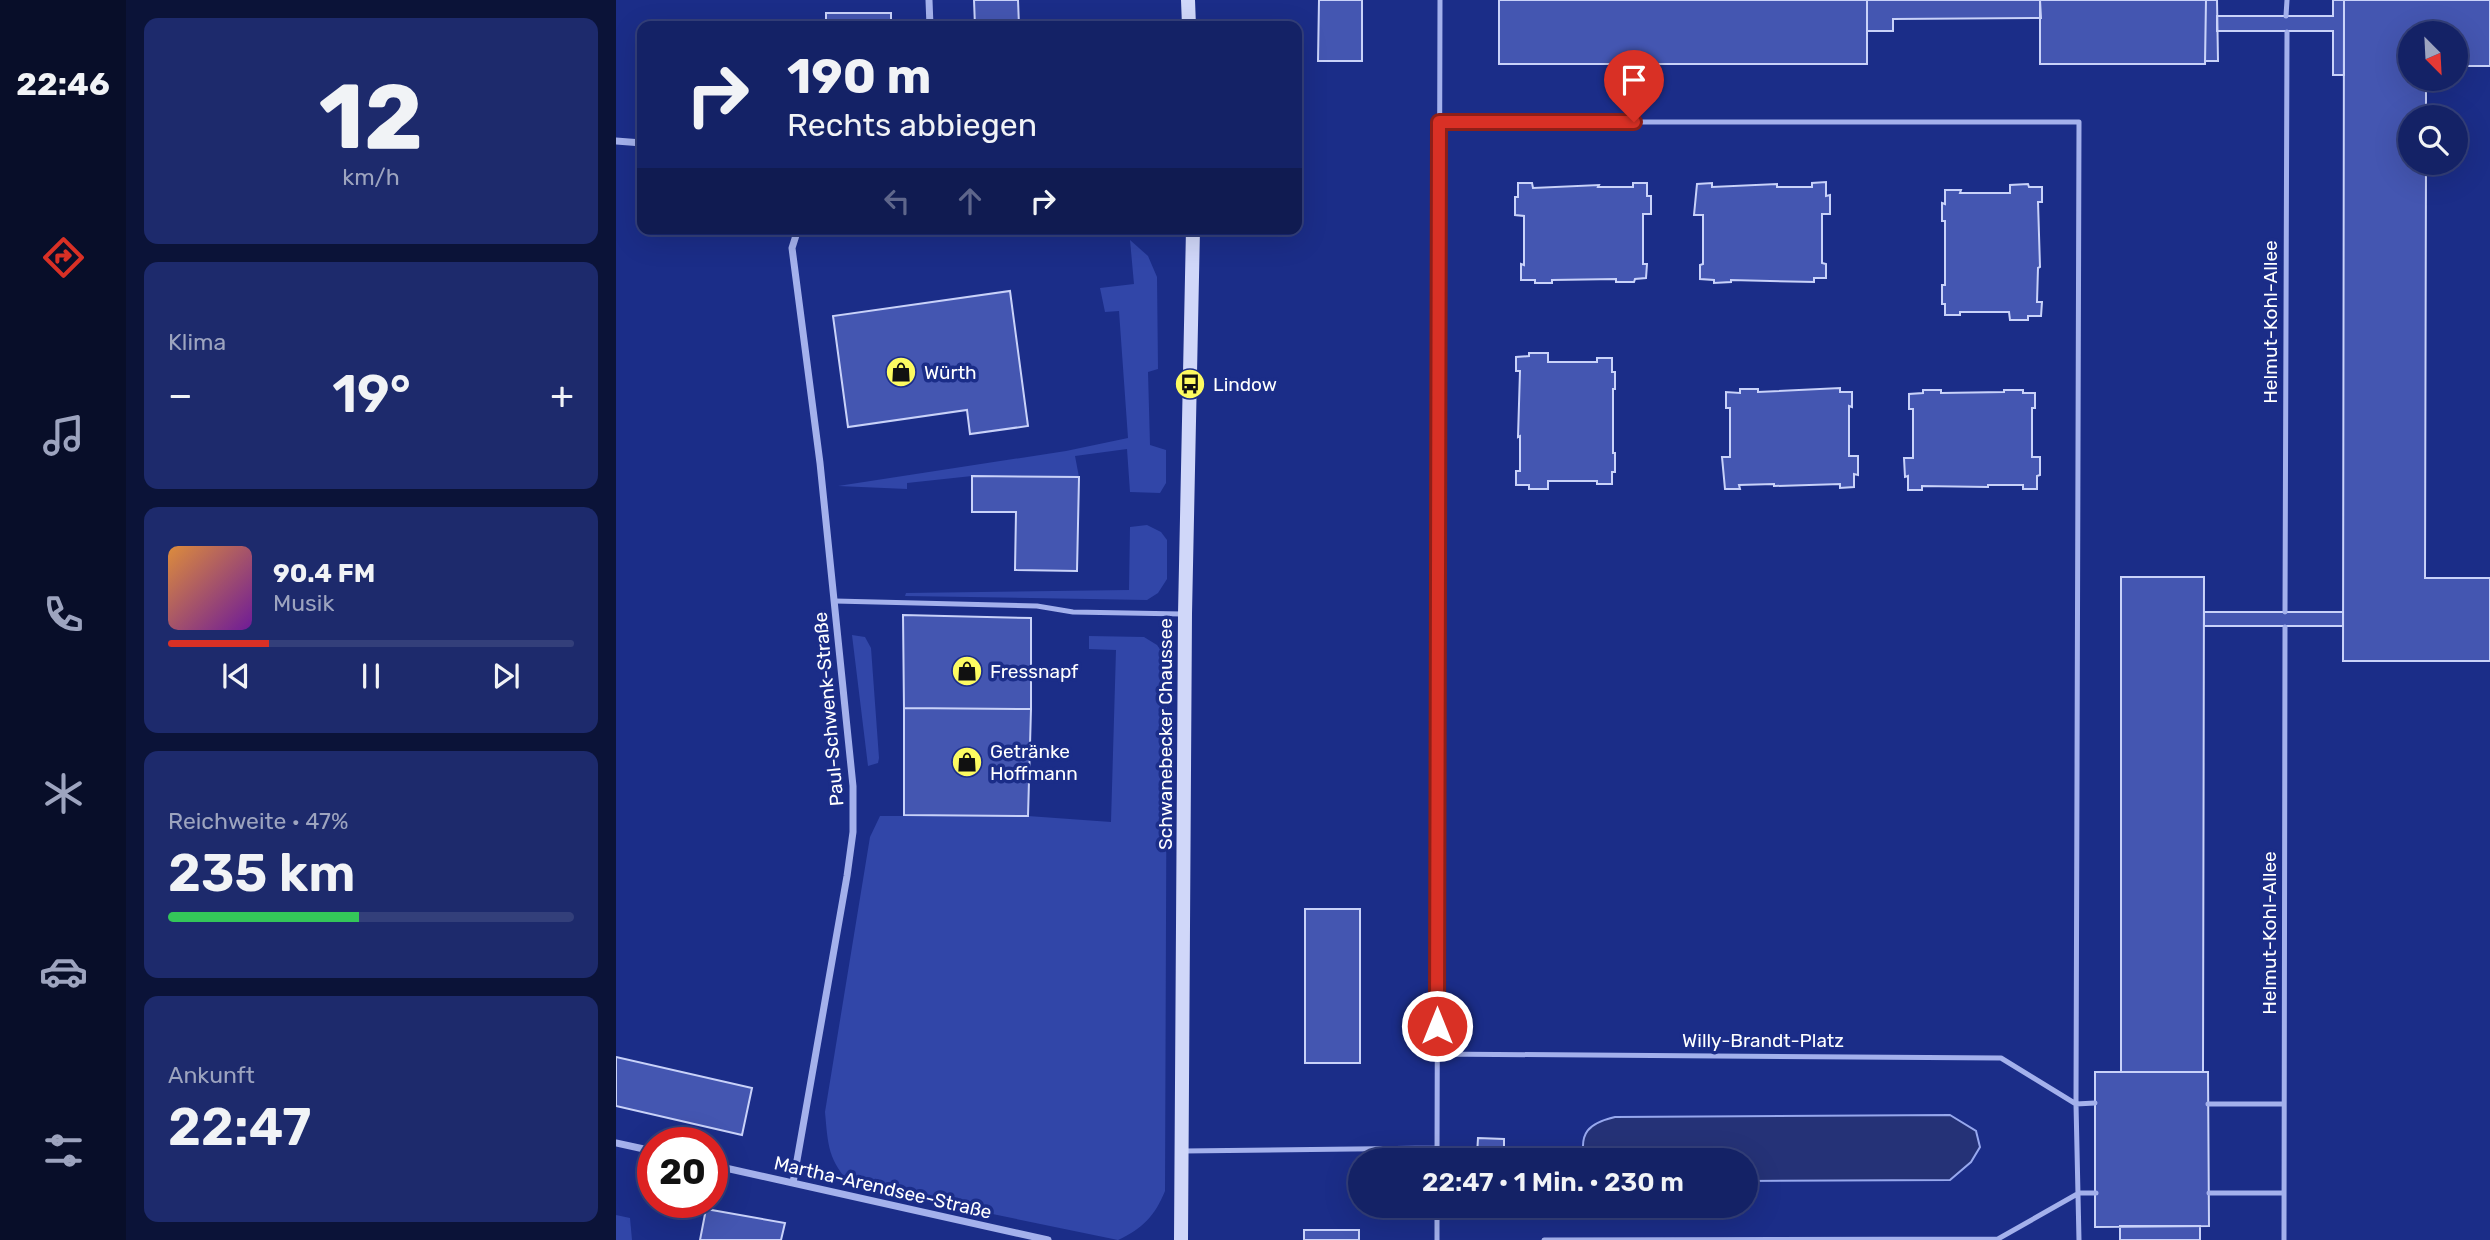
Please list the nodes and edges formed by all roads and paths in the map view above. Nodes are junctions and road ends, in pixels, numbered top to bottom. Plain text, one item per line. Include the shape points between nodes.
1 (929, 0) edge
2 (1188, 0) edge
3 (1440, 0) edge
4 (2287, 0) edge
5 (2287, 16) dead end
6 (930, 21) edge
7 (1189, 21) edge
8 (2287, 32) dead end
9 (1439, 122) junction
10 (616, 141) edge
11 (637, 143) edge
12 (796, 235) edge
13 (1193, 235) edge
14 (835, 601) junction
15 (2285, 612) dead end
16 (1185, 614) junction
17 (2285, 626) dead end
18 (1437, 1054) junction
19 (2095, 1103) dead end
20 (2076, 1104) junction
21 (2208, 1104) dead end
22 (2284, 1104) junction
23 (616, 1143) edge
24 (637, 1148) edge
25 (1437, 1148) edge
26 (1348, 1149) edge
27 (1182, 1151) junction
28 (728, 1169) edge
29 (793, 1183) junction
30 (2079, 1193) junction
31 (2096, 1193) dead end
32 (2209, 1193) dead end
33 (2284, 1193) junction
34 (1437, 1218) edge
35 (1048, 1240) edge
36 (1181, 1240) edge
37 (1437, 1240) edge
38 (1544, 1240) edge
39 (2079, 1240) edge
40 (2284, 1240) edge

1 - 6 street
2 - 7 main road
3 - 9 lane
4 - 5 lane
8 - 15 lane, Helmut-Kohl-Allee
9 - 18 lane
9 - 20 lane via 2079,122
10 - 11 street
12 - 14 street, Paul-Schwenk-Straße via 792,248
13 - 16 main road, Schwanebecker Chaussee
14 - 16 lane
14 - 29 street, Paul-Schwenk-Straße via 853,786 853,832
16 - 27 main road, Schwanebecker Chaussee
17 - 22 lane, Helmut-Kohl-Allee
18 - 20 lane, Willy-Brandt-Platz via 2001,1058
18 - 25 lane
19 - 20 lane
20 - 30 lane
21 - 22 lane
22 - 33 lane, Helmut-Kohl-Allee
23 - 24 street
26 - 27 lane
27 - 36 main road, Schwanebecker Chaussee
28 - 29 street, Martha-Arendsee-Straße
29 - 35 street, Martha-Arendsee-Straße
30 - 31 lane
30 - 38 lane via 1998,1239
30 - 39 lane
32 - 33 lane
33 - 40 lane, Helmut-Kohl-Allee
34 - 37 lane

